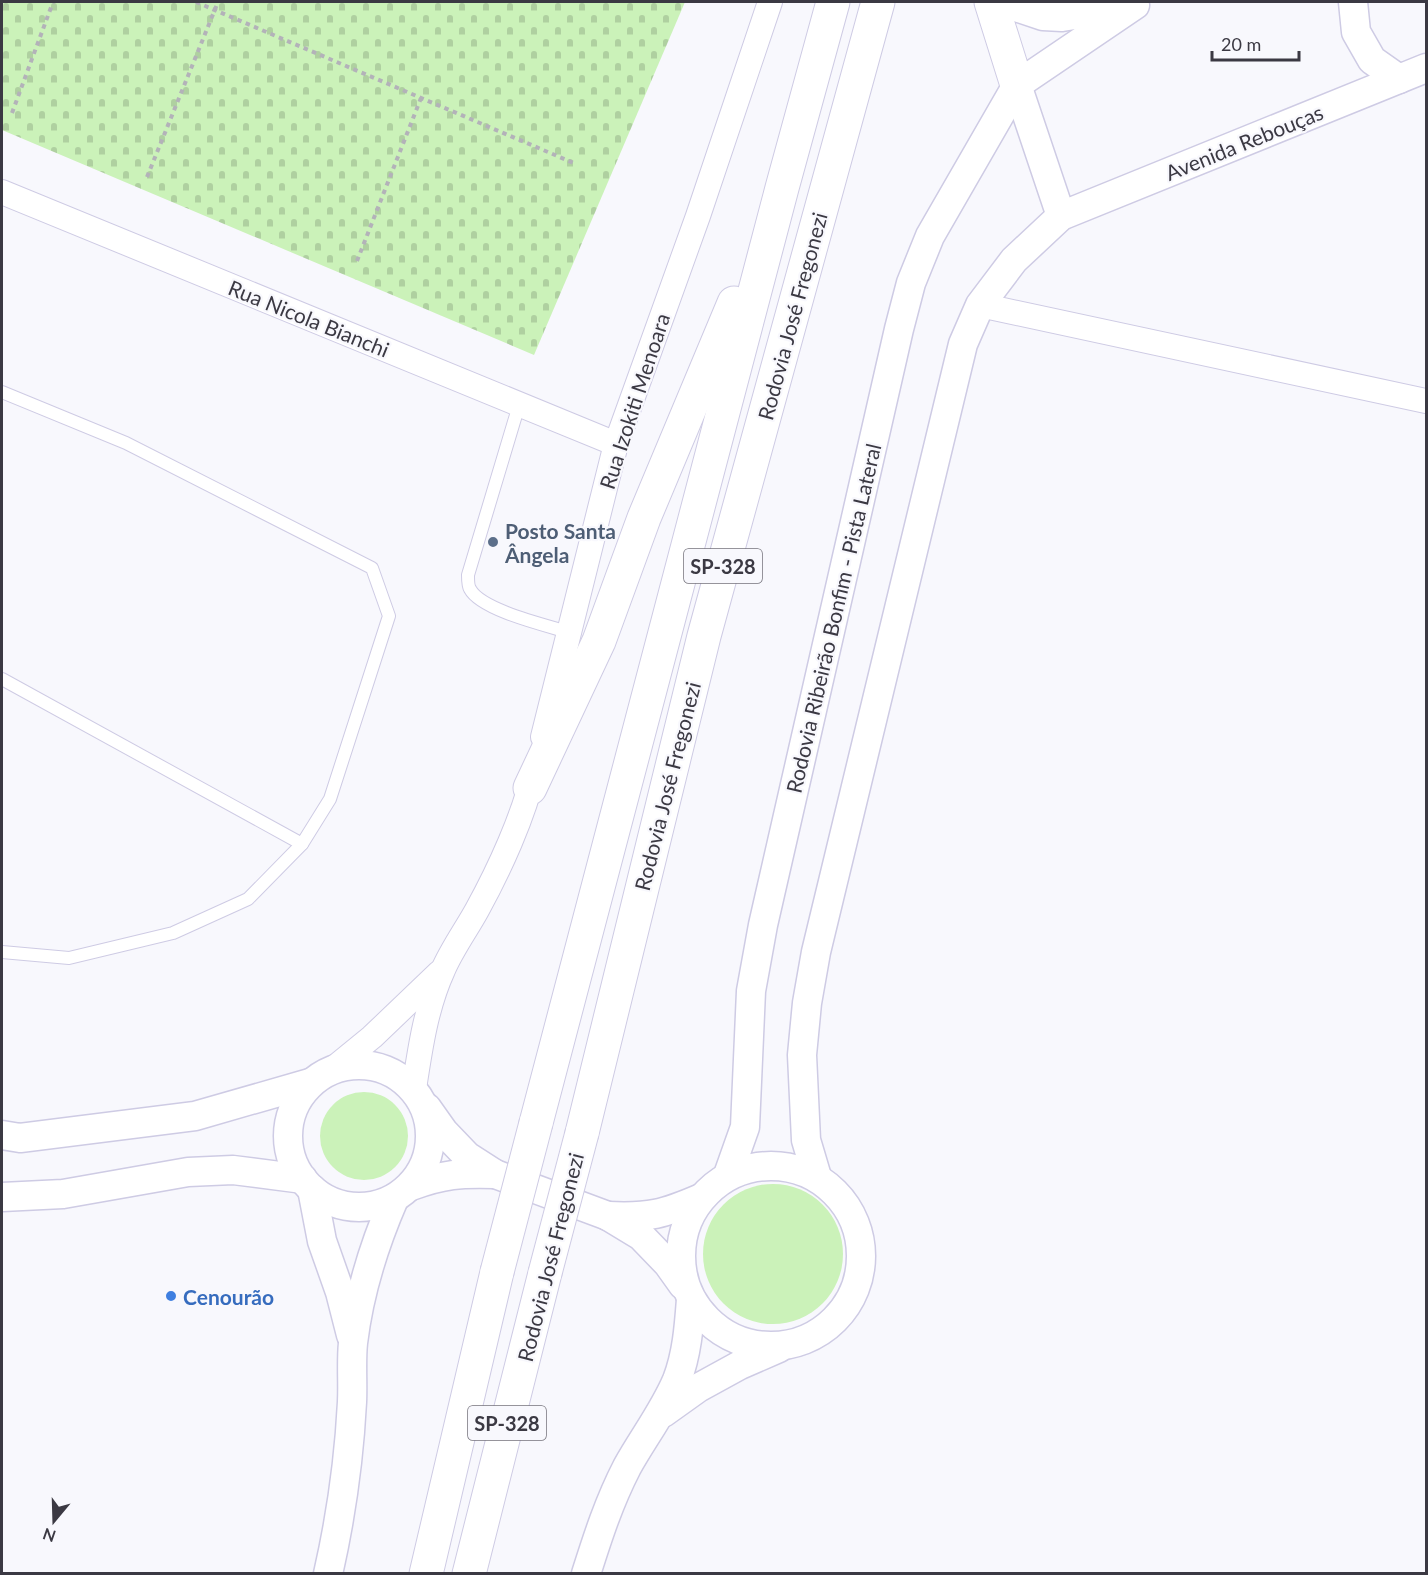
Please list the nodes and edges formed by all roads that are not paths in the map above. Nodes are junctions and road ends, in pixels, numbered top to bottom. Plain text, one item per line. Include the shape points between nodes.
1 (770, 2) edge
2 (833, 2) edge
3 (878, 2) edge
4 (991, 2) edge
5 (1001, 2) edge
6 (1353, 2) edge
7 (1142, 3) edge
8 (1419, 71) edge
9 (1017, 85) junction
10 (782, 188) junction
11 (2, 192) edge
12 (1061, 216) junction
13 (980, 305) junction
14 (2, 392) edge
15 (1426, 401) edge
16 (519, 405) junction
17 (616, 444) junction
18 (568, 632) junction
19 (2, 679) edge
20 (530, 788) junction
21 (302, 844) junction
22 (2, 952) edge
23 (443, 969) junction
24 (334, 1068) junction
25 (310, 1083) junction
26 (419, 1097) junction
27 (2, 1136) edge
28 (495, 1174) junction
29 (728, 1175) junction
30 (817, 1177) junction
31 (307, 1184) junction
32 (402, 1192) junction
33 (2, 1197) edge
34 (701, 1198) junction
35 (608, 1216) junction
36 (689, 1295) junction
37 (353, 1344) junction
38 (784, 1346) junction
39 (658, 1416) junction
40 (328, 1574) edge
41 (426, 1574) edge
42 (470, 1574) edge
43 (586, 1574) edge

1 - 17 street, Rua Izokiti Menoara
2 - 10 highway, Rodovia José Fregonezi / SP-328
3 - 42 highway, Rodovia José Fregonezi / SP-328, bridge via 704,636
4 - 9 highway
5 - 7 street via 1043,16 1062,17
6 - 8 street via 1356,32 1372,60
7 - 9 street
8 - 12 street, Avenida Rebouças
9 - 12 street
9 - 29 street, Rodovia Ribeirão Bonfim - Pista Lateral via 930,236 911,283 763,925 751,991 745,1127
10 - 20 highway via 644,518 599,641
10 - 41 highway, Rodovia José Fregonezi / SP-328, bridge via 497,1272
11 - 16 street, Rua Nicola Bianchi
12 - 13 street via 1014,260
13 - 15 street
13 - 30 street via 963,344 816,952 802,1055 806,1140
14 - 21 lane via 126,443 372,568 389,616 330,799
16 - 17 street, Rua Nicola Bianchi
16 - 18 lane via 468,575 469,588 493,608
17 - 18 street, Rua Izokiti Menoara
18 - 20 street, Rua Izokiti Menoara
19 - 21 lane
20 - 23 street, Rua Izokiti Menoara via 478,908
21 - 22 lane via 248,899 173,933 69,958
23 - 24 street, Rua Izokiti Menoara
23 - 26 street, Rua Izokiti Menoara via 420,1047
24 - 25 street
24 - 26 street via 363,1064 391,1071
25 - 27 street via 195,1116 20,1138
25 - 31 street via 294,1104 287,1130 290,1156
26 - 28 street via 467,1156
26 - 32 street via 431,1132 430,1142 426,1162
28 - 32 street via 437,1176
28 - 35 street
29 - 30 street via 757,1166 788,1166
29 - 34 street
30 - 38 street via 849,1210 861,1236 862,1273 847,1308 820,1334
31 - 32 street via 337,1204 366,1207
31 - 33 street via 233,1170 188,1172 63,1194
31 - 37 street
32 - 37 street via 375,1244
34 - 35 street via 672,1211 640,1217
34 - 36 street via 685,1227 680,1260
35 - 36 street via 641,1236 669,1264
36 - 38 street via 714,1327 747,1344
36 - 39 street via 688,1338 678,1379
37 - 40 street via 348,1458
38 - 39 street via 698,1388
39 - 43 street via 603,1518

